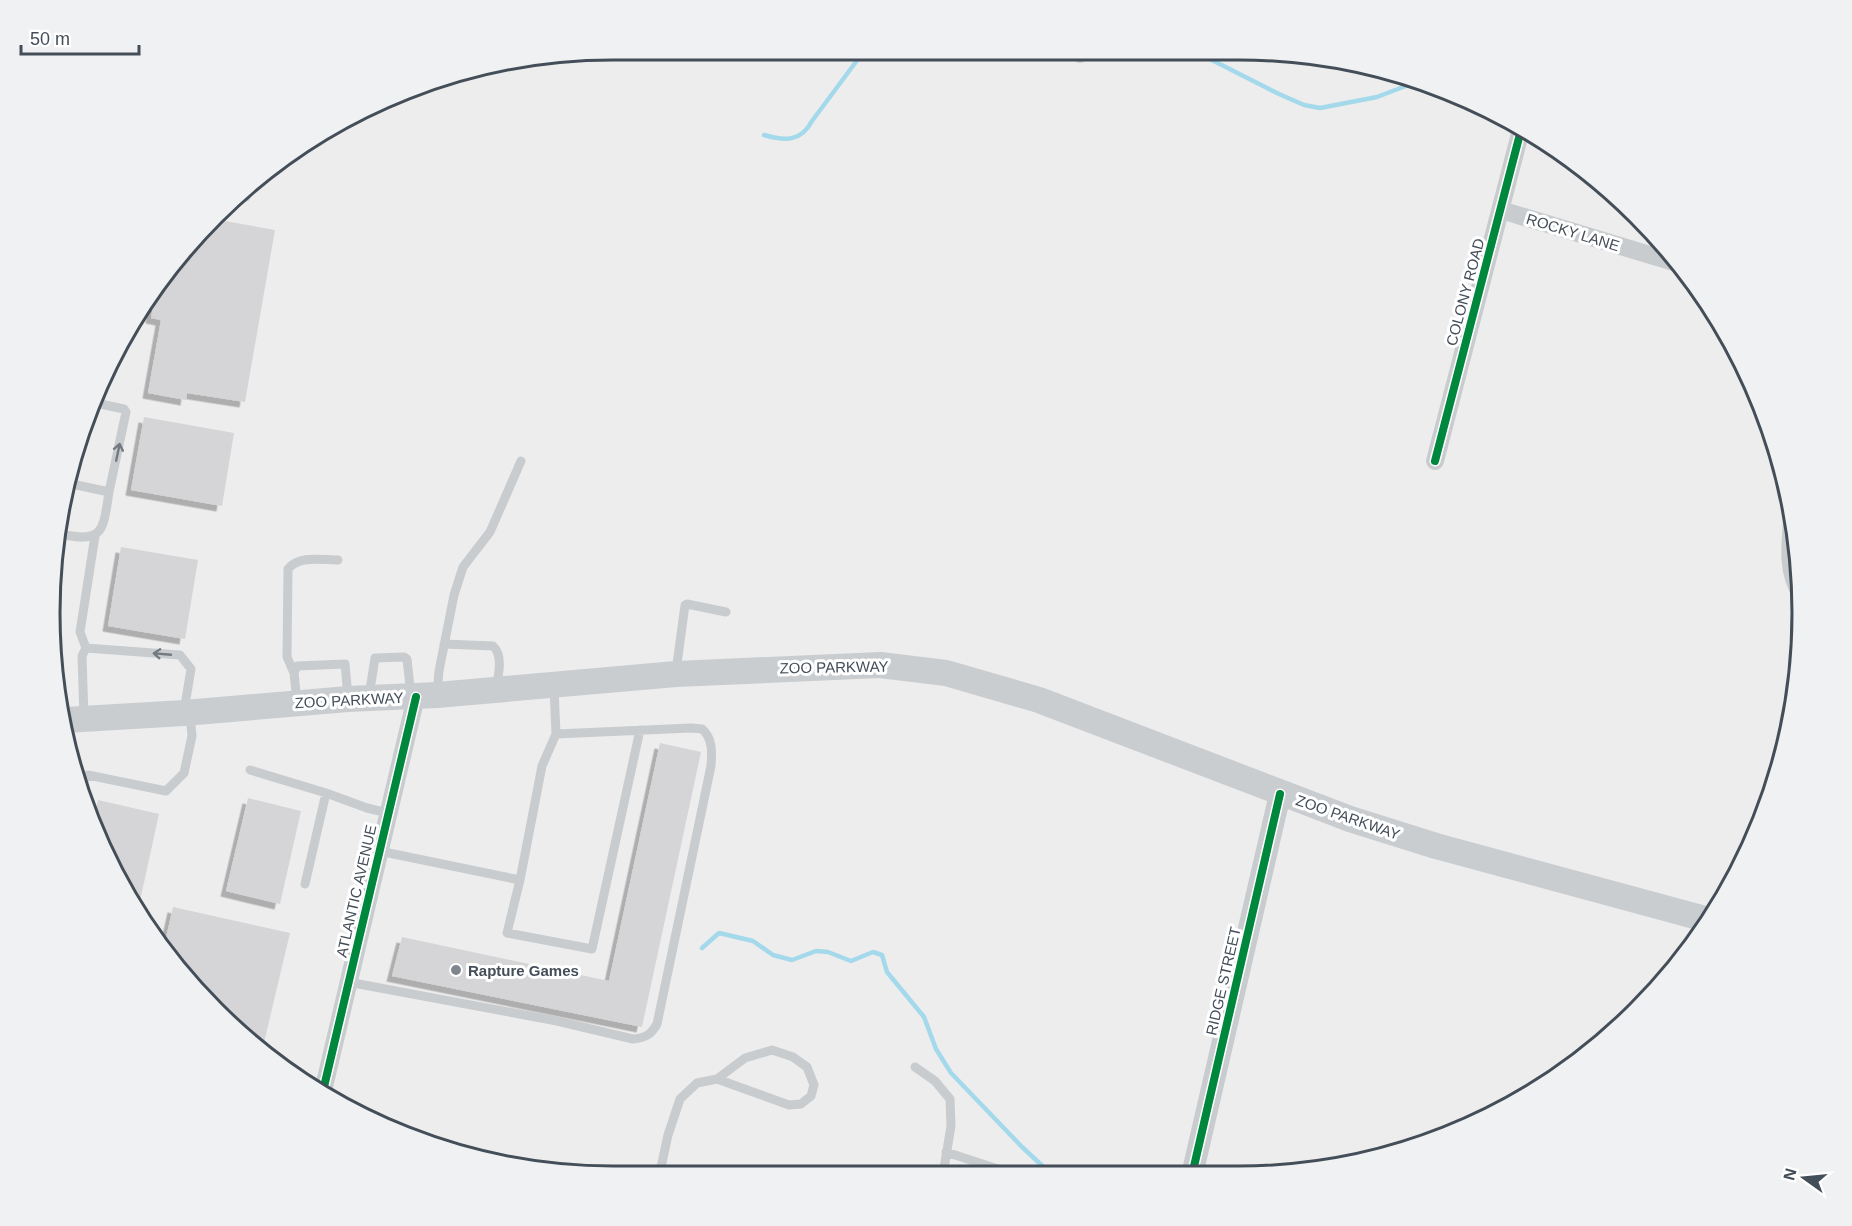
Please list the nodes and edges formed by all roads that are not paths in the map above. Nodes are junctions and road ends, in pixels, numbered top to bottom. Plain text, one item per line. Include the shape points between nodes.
1 (1519, 136) edge
2 (1500, 210) junction
3 (1664, 259) edge
4 (101, 404) edge
5 (521, 461) dead end
6 (1435, 461) dead end
7 (76, 485) edge
8 (109, 492) junction
9 (66, 535) edge
10 (94, 536) junction
11 (338, 560) dead end
12 (726, 612) dead end
13 (444, 644) junction
14 (86, 648) junction
15 (294, 673) junction
16 (676, 674) junction
17 (554, 686) junction
18 (496, 689) junction
19 (421, 696) junction
20 (358, 699) junction
21 (297, 703) junction
22 (187, 713) junction
23 (74, 719) edge
24 (640, 730) junction
25 (556, 734) junction
26 (250, 770) dead end
27 (85, 779) edge
28 (326, 793) junction
29 (1280, 794) junction
30 (388, 813) junction
31 (379, 851) junction
32 (520, 880) junction
33 (305, 884) dead end
34 (1700, 918) edge
35 (348, 982) junction
36 (915, 1067) dead end
37 (717, 1079) junction
38 (324, 1085) edge
39 (946, 1152) junction
40 (661, 1166) edge
41 (944, 1166) edge
42 (988, 1166) edge
43 (1194, 1166) edge

1 - 2 street, COLONY ROAD
2 - 3 street, ROCKY LANE
2 - 6 street, COLONY ROAD
8 -> 4 lane via 126,412
5 - 13 lane via 490,532 463,567
7 - 8 lane
8 - 10 lane via 103,528
9 - 10 lane
10 - 14 lane via 80,632
11 - 15 lane via 299,560 288,569 287,657
12 - 16 lane via 685,605
13 - 18 lane via 493,646 499,661
13 - 19 lane via 439,671
22 -> 14 lane via 191,669 180,656
14 - 23 lane
15 - 20 lane via 297,666 345,664
15 - 21 lane
16 - 17 main road, ZOO PARKWAY
16 - 29 main road, ZOO PARKWAY via 880,665 946,674 1039,700
17 - 18 main road, ZOO PARKWAY
17 - 25 lane
18 - 19 main road, ZOO PARKWAY
19 - 20 main road, ZOO PARKWAY
19 - 20 lane via 407,659 375,658
19 - 30 street, ATLANTIC AVENUE
20 - 21 main road, ZOO PARKWAY
21 - 22 main road, ZOO PARKWAY
22 - 23 main road, ZOO PARKWAY
22 - 27 lane via 192,736 184,773 166,791 88,775
24 - 25 lane
24 - 32 lane via 592,949 507,933
24 - 35 lane via 702,729 712,752 657,1024 652,1033 633,1038
25 - 32 lane via 542,766
26 - 28 lane
28 - 30 lane
28 - 33 lane
29 - 34 main road, ZOO PARKWAY via 1436,846
29 - 43 street, RIDGE STREET
30 - 31 street, ATLANTIC AVENUE
31 - 32 lane
31 - 35 street, ATLANTIC AVENUE
35 - 38 street, ATLANTIC AVENUE
36 - 39 lane via 935,1081 950,1099 951,1126
37 - 37 lane via 789,1105 801,1104 811,1096 814,1085 807,1067 772,1050 745,1058
37 - 40 lane via 697,1083 680,1099
39 - 41 lane
39 - 42 lane

